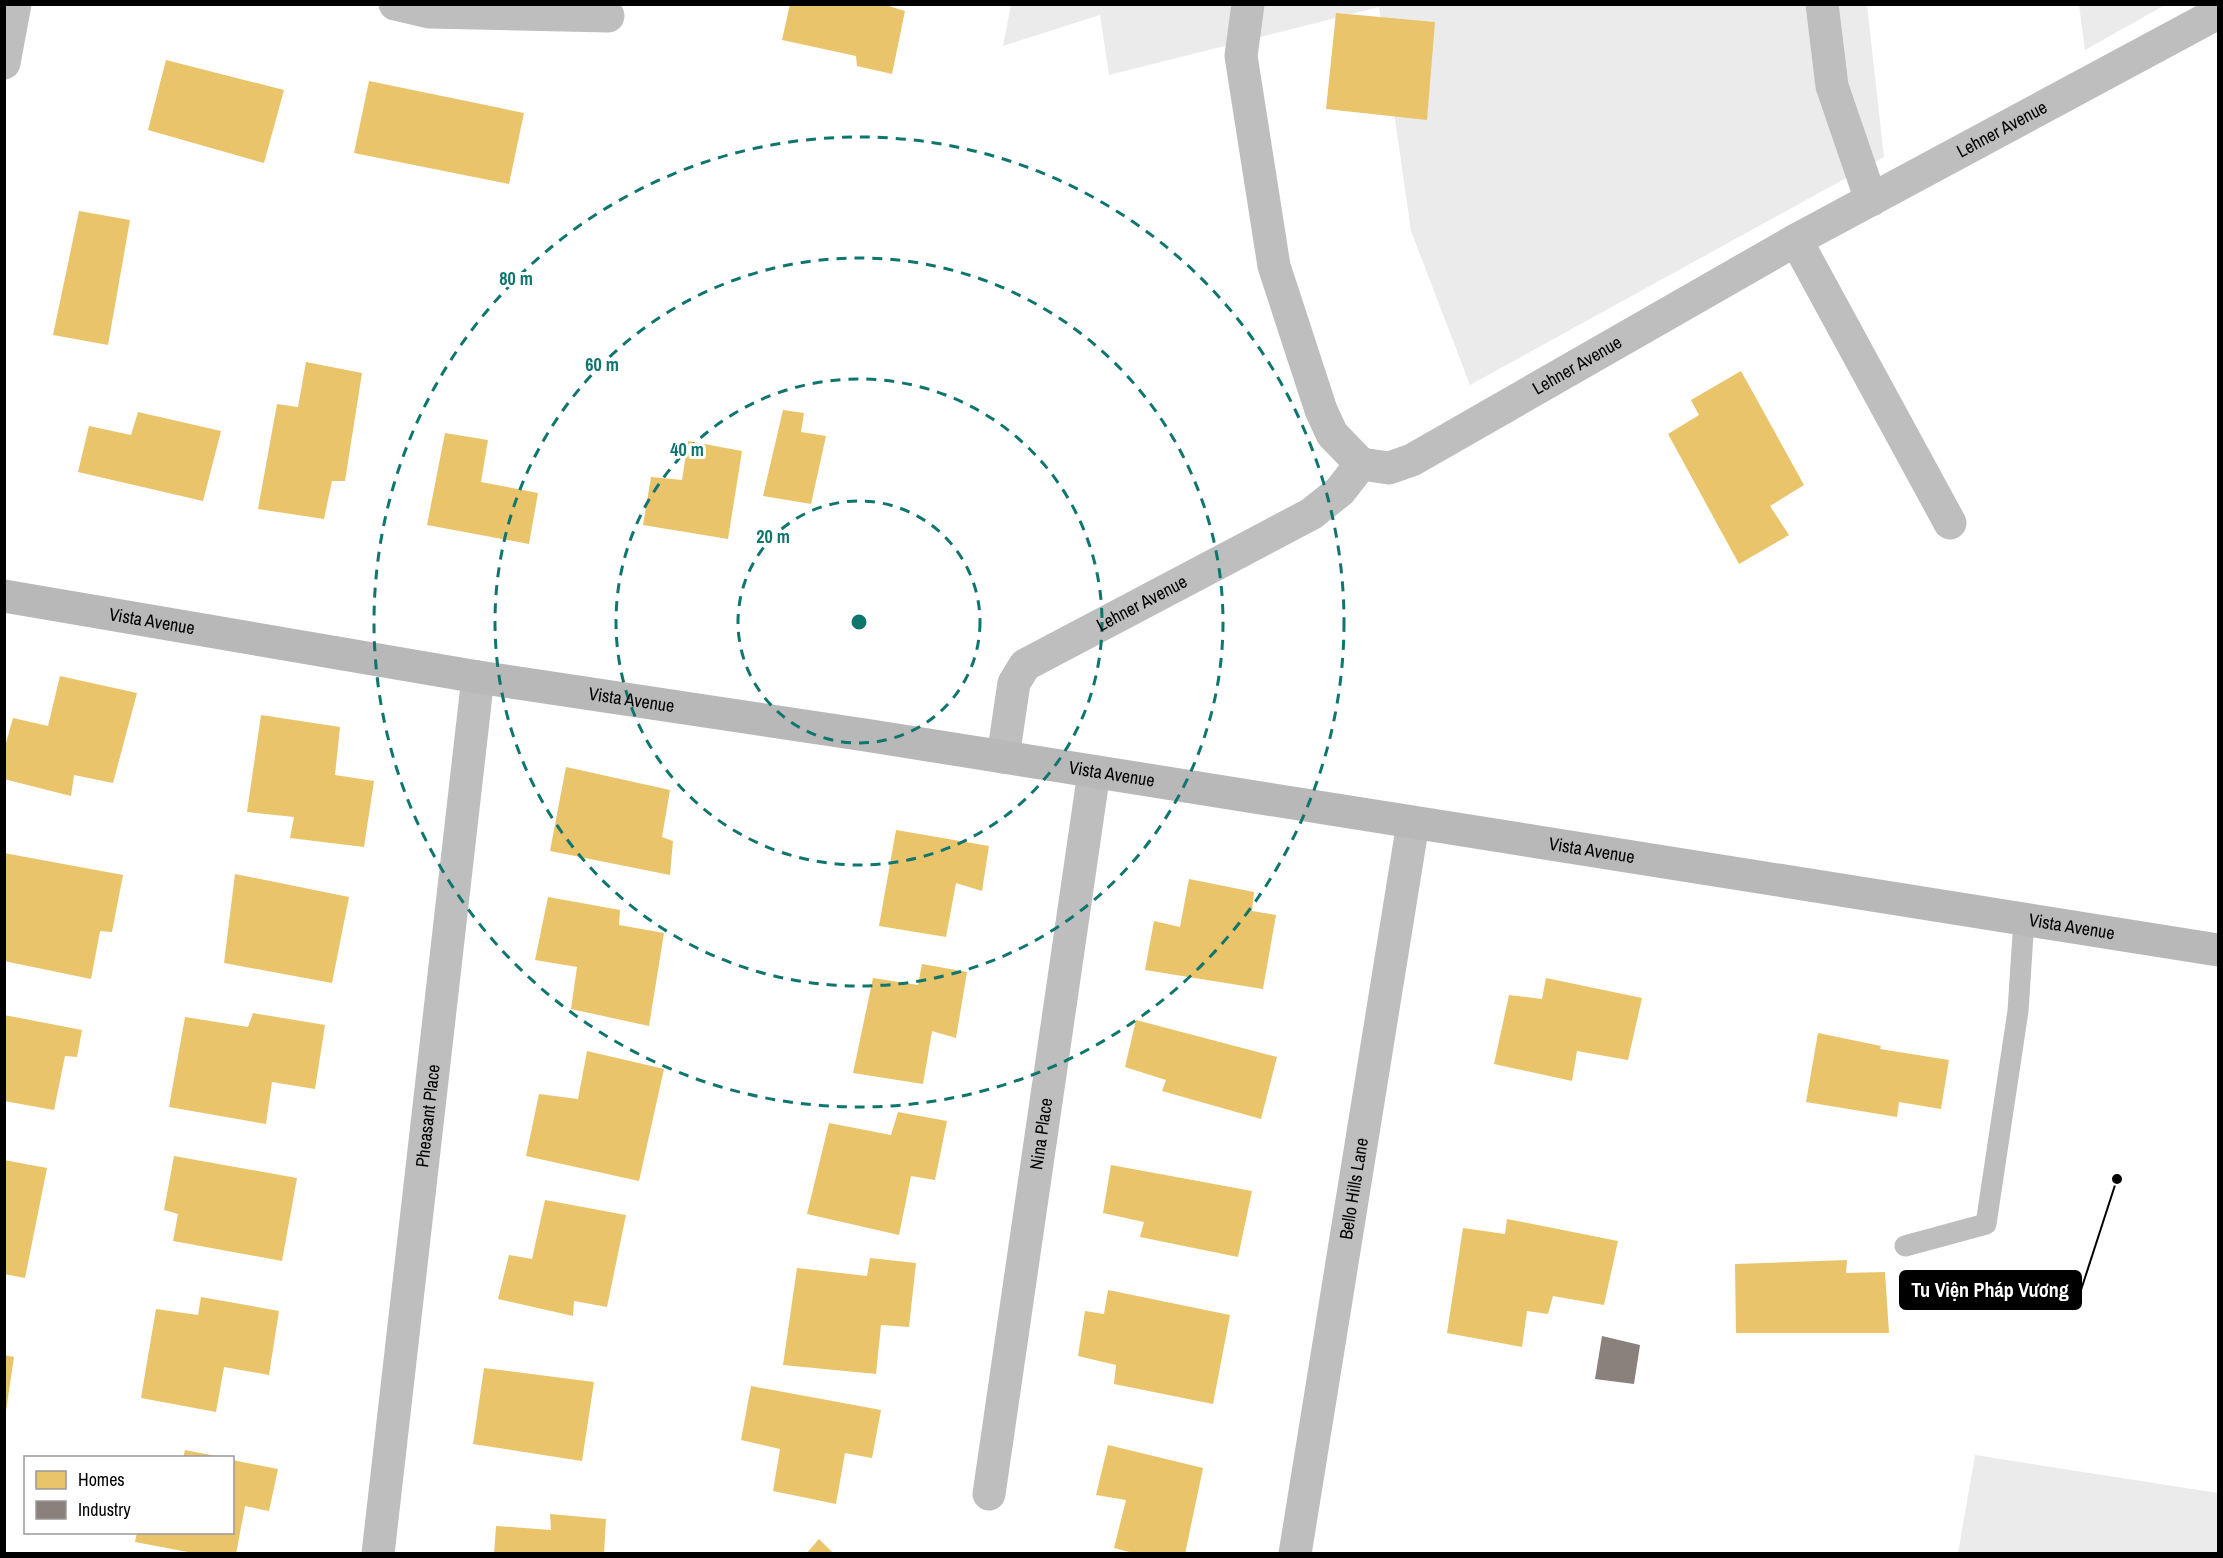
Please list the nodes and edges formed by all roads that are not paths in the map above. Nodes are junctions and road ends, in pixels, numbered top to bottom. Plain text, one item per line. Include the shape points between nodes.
1 (15, 4) edge
2 (395, 4) edge
3 (1248, 4) edge
4 (1822, 4) edge
5 (2218, 13) edge
6 (608, 16) dead end
7 (4, 63) edge
8 (1871, 200) junction
9 (1796, 240) junction
10 (1361, 464) junction
11 (1950, 523) dead end
12 (4, 596) edge
13 (478, 677) junction
14 (1003, 757) junction
15 (1094, 772) junction
16 (1413, 823) junction
17 (2024, 920) junction
18 (2218, 950) edge
19 (1905, 1246) dead end
20 (989, 1494) dead end
21 (378, 1554) edge
22 (1295, 1554) edge

1 - 7 street
2 - 6 street via 429,12
3 - 10 street via 1241,56 1274,266 1321,410 1332,434
4 - 8 street via 1832,86
5 - 8 street, Lehner Avenue
8 - 9 street, Lehner Avenue
9 - 10 street, Lehner Avenue via 1412,460 1389,468
9 - 11 street
10 - 14 street, Lehner Avenue via 1340,491 1311,514 1025,665 1014,683
12 - 13 street, Vista Avenue
13 - 14 street, Vista Avenue
13 - 21 street, Pheasant Place
14 - 15 street, Vista Avenue
15 - 16 street, Vista Avenue
15 - 20 street, Nina Place
16 - 17 street, Vista Avenue
16 - 22 street, Bello Hills Lane
17 - 18 street, Vista Avenue
17 - 19 lane via 2018,1011 1986,1224

